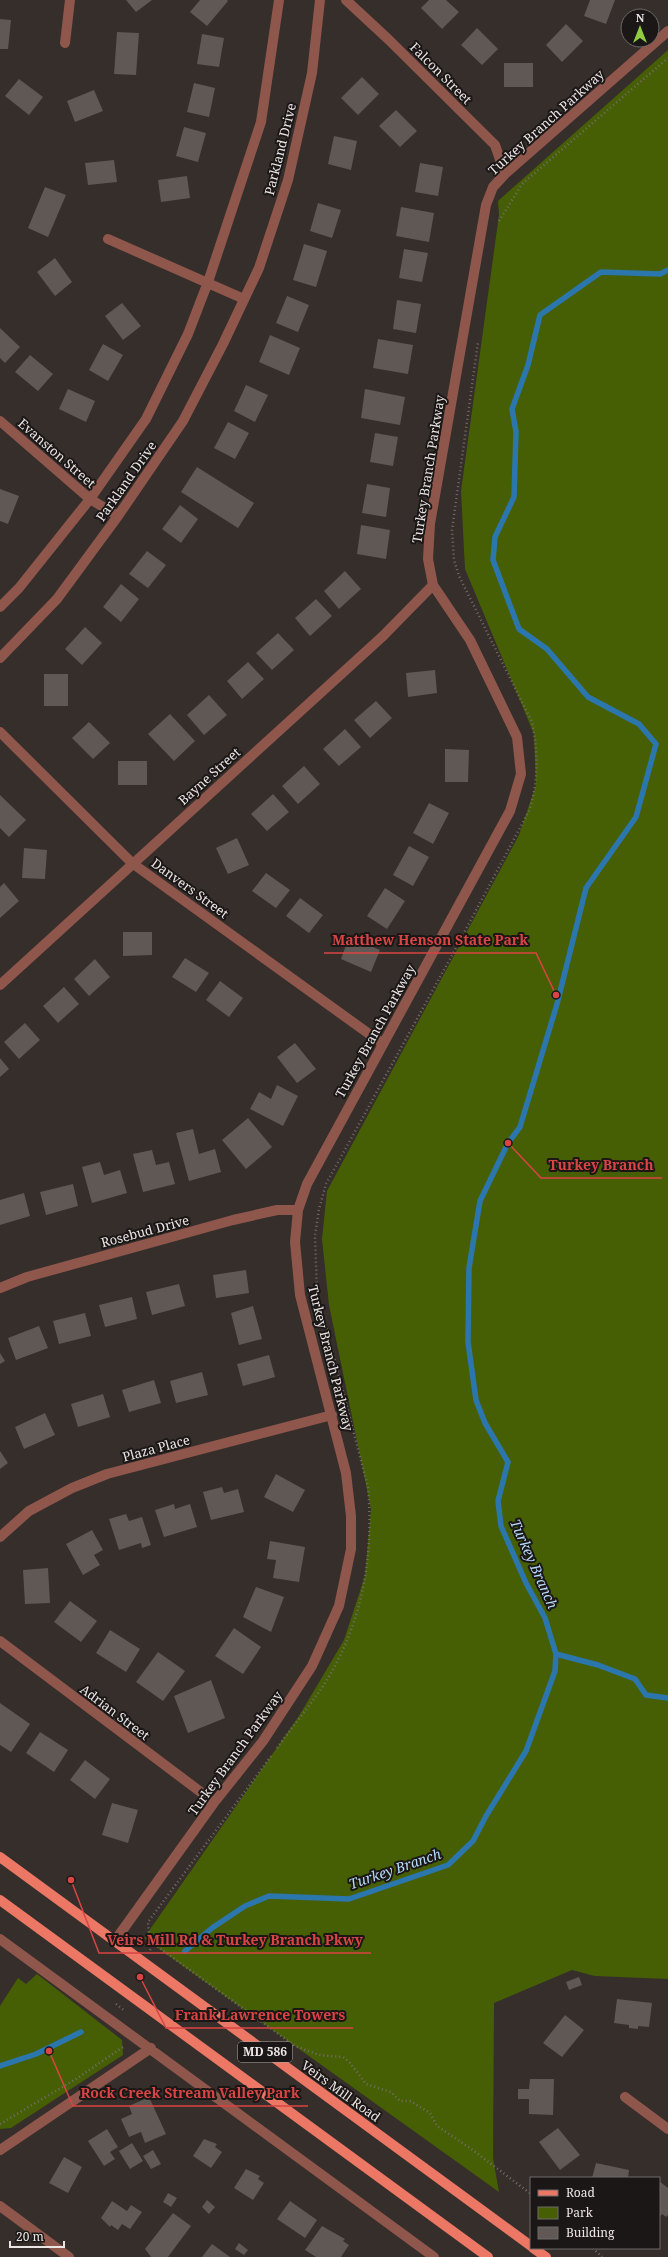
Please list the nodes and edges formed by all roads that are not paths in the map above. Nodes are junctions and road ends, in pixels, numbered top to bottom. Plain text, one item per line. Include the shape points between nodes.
1 (70, 0) edge
2 (279, 0) edge
3 (320, 0) edge
4 (346, 0) edge
5 (668, 31) edge
6 (65, 43) dead end
7 (505, 174) junction
8 (108, 239) dead end
9 (208, 282) junction
10 (244, 299) junction
11 (0, 421) edge
12 (90, 499) junction
13 (118, 516) junction
14 (433, 585) junction
15 (0, 608) edge
16 (0, 658) edge
17 (0, 732) edge
18 (132, 863) junction
19 (0, 985) edge
20 (383, 1044) junction
21 (298, 1210) junction
22 (0, 1288) edge
23 (332, 1416) junction
24 (0, 1537) edge
25 (0, 1641) edge
26 (213, 1804) junction
27 (0, 1857) edge
28 (0, 1900) edge
29 (0, 1939) edge
30 (114, 1942) junction
31 (152, 2048) junction
32 (625, 2097) dead end
33 (668, 2129) edge
34 (0, 2150) edge
35 (0, 2206) edge
36 (530, 2245) edge
37 (534, 2249) edge
38 (69, 2257) edge
39 (434, 2257) edge
40 (488, 2257) edge
41 (546, 2257) edge

1 - 6 street
2 - 9 street, Parkland Drive via 261,122
3 - 10 street, Parkland Drive via 312,73 288,180 259,268
4 - 7 street, Falcon Street via 494,145
5 - 7 street, Turkey Branch Parkway
7 - 14 street, Turkey Branch Parkway via 493,187 486,205 430,524 428,559
8 - 9 street
9 - 10 street
9 - 12 street, Parkland Drive via 188,334 146,419
10 - 13 street, Parkland Drive via 183,421
11 - 12 street, Evanston Street
12 - 13 street, Evanston Street
12 - 15 street, Parkland Drive
13 - 16 street, Parkland Drive via 57,599
14 - 18 street, Bayne Street via 383,636
14 - 20 street, Turkey Branch Parkway via 470,640 507,712 518,737 521,774 510,811
17 - 18 street, Danvers Street
18 - 19 street, Bayne Street
18 - 20 street, Danvers Street
20 - 21 street, Turkey Branch Parkway via 307,1184
21 - 22 street, Rosebud Drive via 277,1210 233,1220 28,1277
21 - 23 street, Turkey Branch Parkway via 294,1242 300,1295
23 - 24 street, Plaza Place via 107,1474 72,1488 29,1511
23 - 26 street, Turkey Branch Parkway via 346,1473 351,1516 351,1549 339,1606 312,1666 263,1741
25 - 26 street, Adrian Street via 202,1793
26 - 30 street, Turkey Branch Parkway
27 - 30 main road, Veirs Mill Road / MD 586
28 - 40 main road, MD 586
29 - 31 street
30 - 36 main road, Veirs Mill Road / MD 586
31 - 34 street
31 - 39 street
32 - 33 street
35 - 38 street
37 - 41 main road

